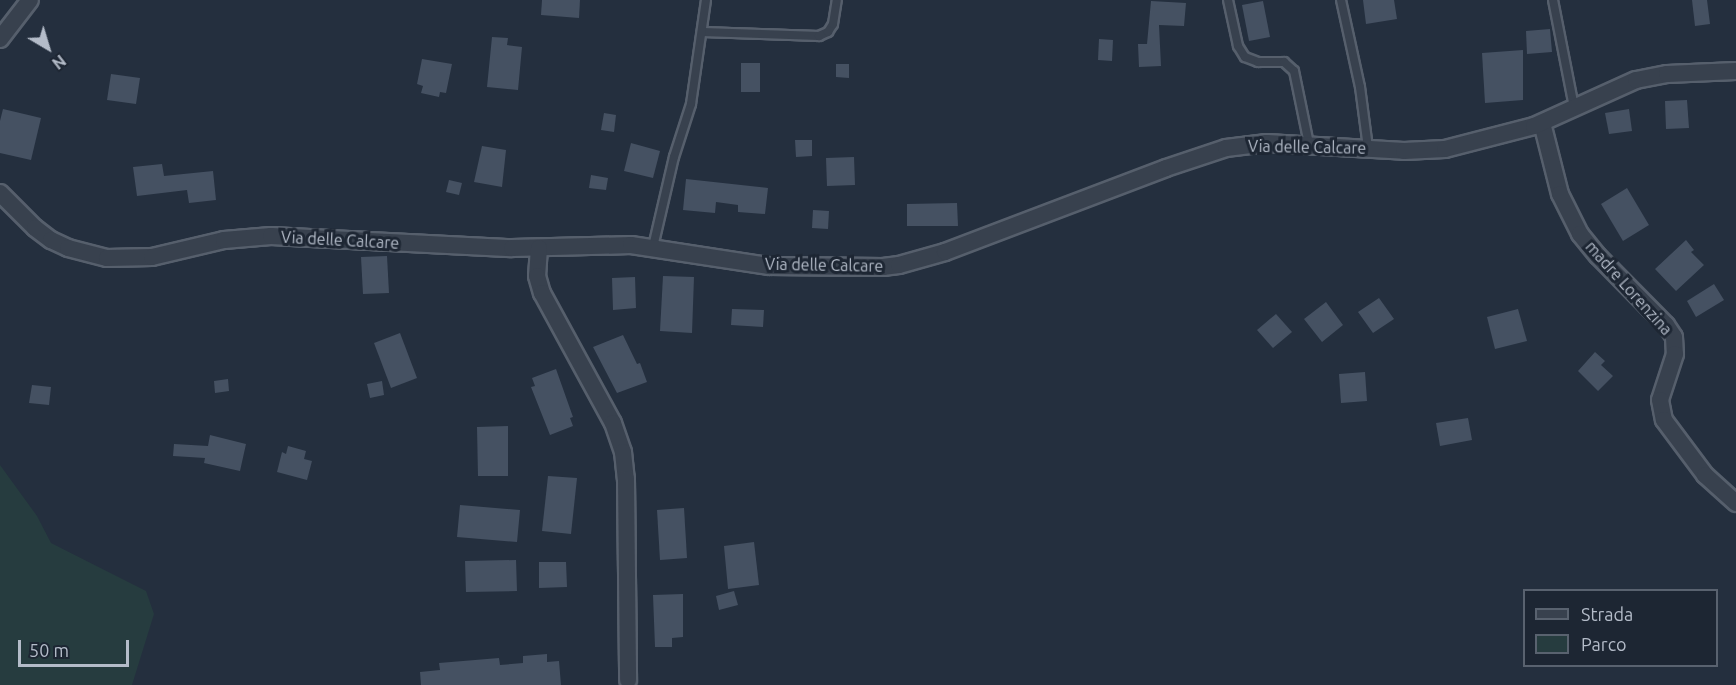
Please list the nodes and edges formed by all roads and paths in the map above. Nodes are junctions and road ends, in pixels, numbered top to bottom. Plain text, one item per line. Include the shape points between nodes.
1 (30, 0) edge
2 (706, 0) edge
3 (837, 0) edge
4 (1228, 0) edge
5 (1341, 0) edge
6 (1553, 0) edge
7 (703, 32) junction
8 (0, 39) edge
9 (1736, 71) edge
10 (1574, 108) junction
11 (1542, 123) junction
12 (1309, 144) junction
13 (1368, 148) junction
14 (0, 193) edge
15 (652, 247) junction
16 (539, 248) junction
17 (1736, 503) edge
18 (628, 680) dead end

1 - 8 street
2 - 7 lane
3 - 7 lane via 833,24 819,36
4 - 12 lane via 1238,46 1245,57 1258,62 1284,62 1294,71
5 - 13 lane via 1360,87
6 - 10 lane
7 - 15 lane via 691,104
9 - 10 street, Via delle Calcare via 1643,78 1617,86
10 - 11 street, Via delle Calcare
11 - 13 street, Via delle Calcare via 1444,148
11 - 17 street, madre Lorenzina via 1557,186 1580,234 1674,337 1675,354 1661,394 1664,420 1700,470
12 - 13 street, Via delle Calcare
12 - 15 street, Via delle Calcare via 1219,150 945,252 899,265 769,266
14 - 16 street, Via delle Calcare via 51,240 107,258 152,257 224,240 272,236
15 - 16 street, Via delle Calcare
16 - 18 street via 537,276 542,293 613,423 624,452

